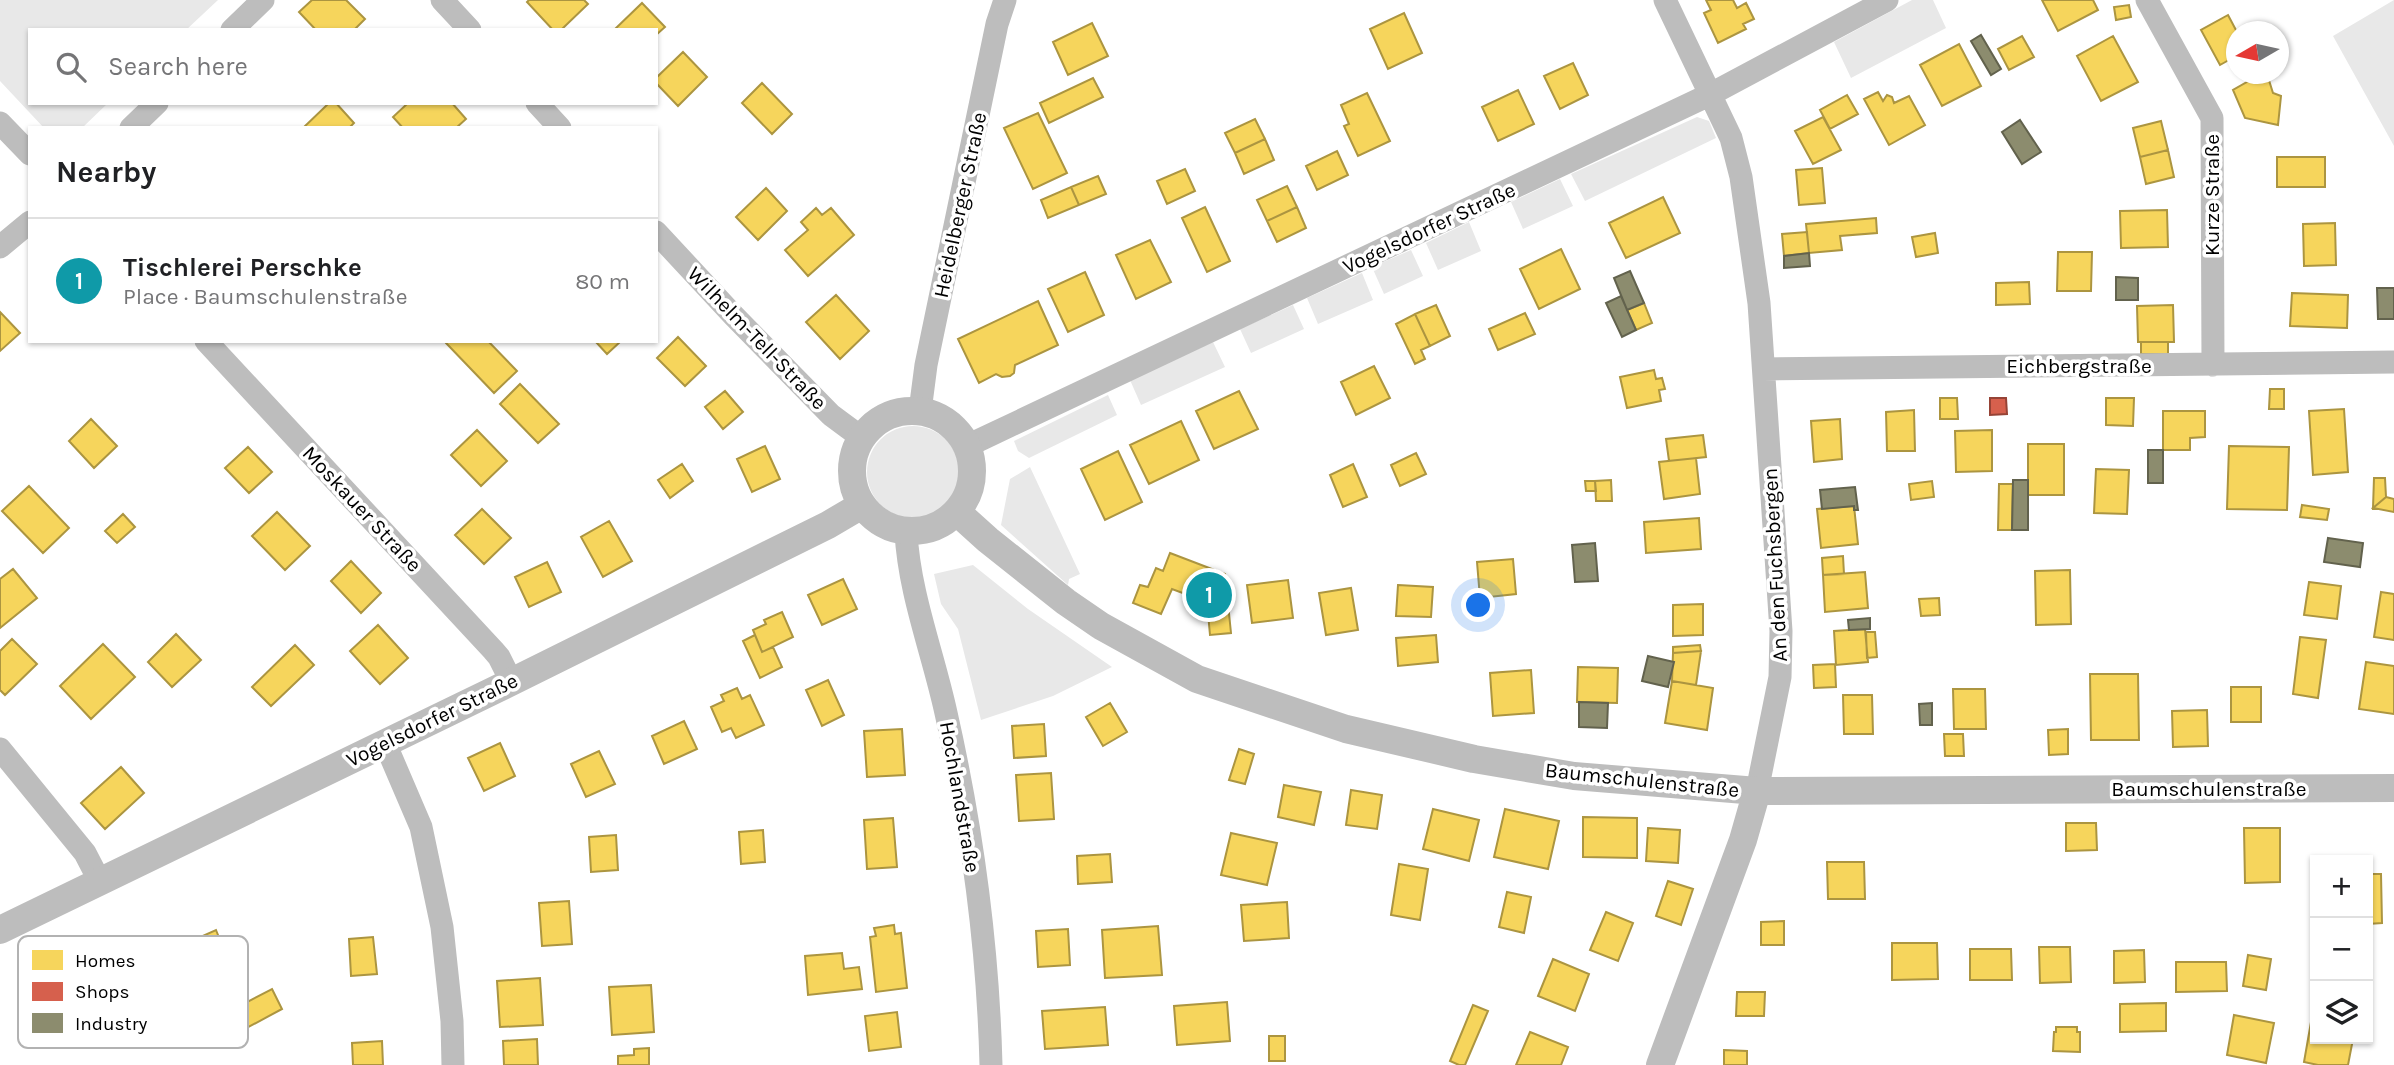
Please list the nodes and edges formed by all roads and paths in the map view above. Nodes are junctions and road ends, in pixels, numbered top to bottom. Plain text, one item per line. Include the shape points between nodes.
1 (263, 0) edge
2 (442, 0) edge
3 (1005, 0) edge
4 (1665, 0) edge
5 (1887, 0) edge
6 (2147, 0) edge
7 (234, 28) edge
8 (468, 28) edge
9 (1711, 94) junction
10 (155, 105) edge
11 (539, 105) edge
12 (0, 123) edge
13 (133, 126) edge
14 (558, 126) edge
15 (28, 151) edge
16 (28, 224) edge
17 (658, 234) edge
18 (0, 247) edge
19 (208, 343) edge
20 (2394, 362) edge
21 (2213, 365) junction
22 (1764, 369) junction
23 (920, 411) junction
24 (862, 438) junction
25 (967, 446) junction
26 (862, 505) junction
27 (957, 512) junction
28 (906, 532) junction
29 (511, 681) junction
30 (385, 744) junction
31 (0, 749) edge
32 (2394, 789) edge
33 (1757, 791) junction
34 (100, 882) junction
35 (0, 930) edge
36 (453, 1065) edge
37 (991, 1065) edge
38 (1660, 1065) edge

1 - 7 street
2 - 8 street
3 - 23 street, Heidelberger Straße
4 - 9 street, An den Fuchsbergen
5 - 9 street, Vogelsdorfer Straße
6 - 21 street, Kurze Straße via 2211,118
9 - 22 street, An den Fuchsbergen via 1731,138 1741,177
9 - 25 street, Vogelsdorfer Straße
10 - 13 street
11 - 14 street
12 - 15 street
16 - 18 street
17 - 24 street, Wilhelm-Tell-Straße via 831,415
19 - 29 street, Moskauer Straße via 499,657
20 - 21 street, Eichbergstraße
21 - 22 street, Eichbergstraße
22 - 33 street, An den Fuchsbergen via 1782,631 1780,677
23 - 24 street via 887,416
23 - 25 street via 948,423
24 - 26 street via 852,471
25 - 27 street via 972,481
26 - 28 street via 874,518
26 - 29 street, Vogelsdorfer Straße
27 - 28 street via 943,524
27 - 33 street, Baumschulenstraße via 1101,626 1197,679 1259,702 1346,729 1474,759 1574,775
28 - 37 street, Hochlandstraße via 966,808 989,996
29 - 30 street, Vogelsdorfer Straße
30 - 34 street, Vogelsdorfer Straße
30 - 36 street via 421,827 437,902
31 - 34 street via 85,852
32 - 33 street, Baumschulenstraße
33 - 38 street, An den Fuchsbergen
34 - 35 street, Vogelsdorfer Straße

